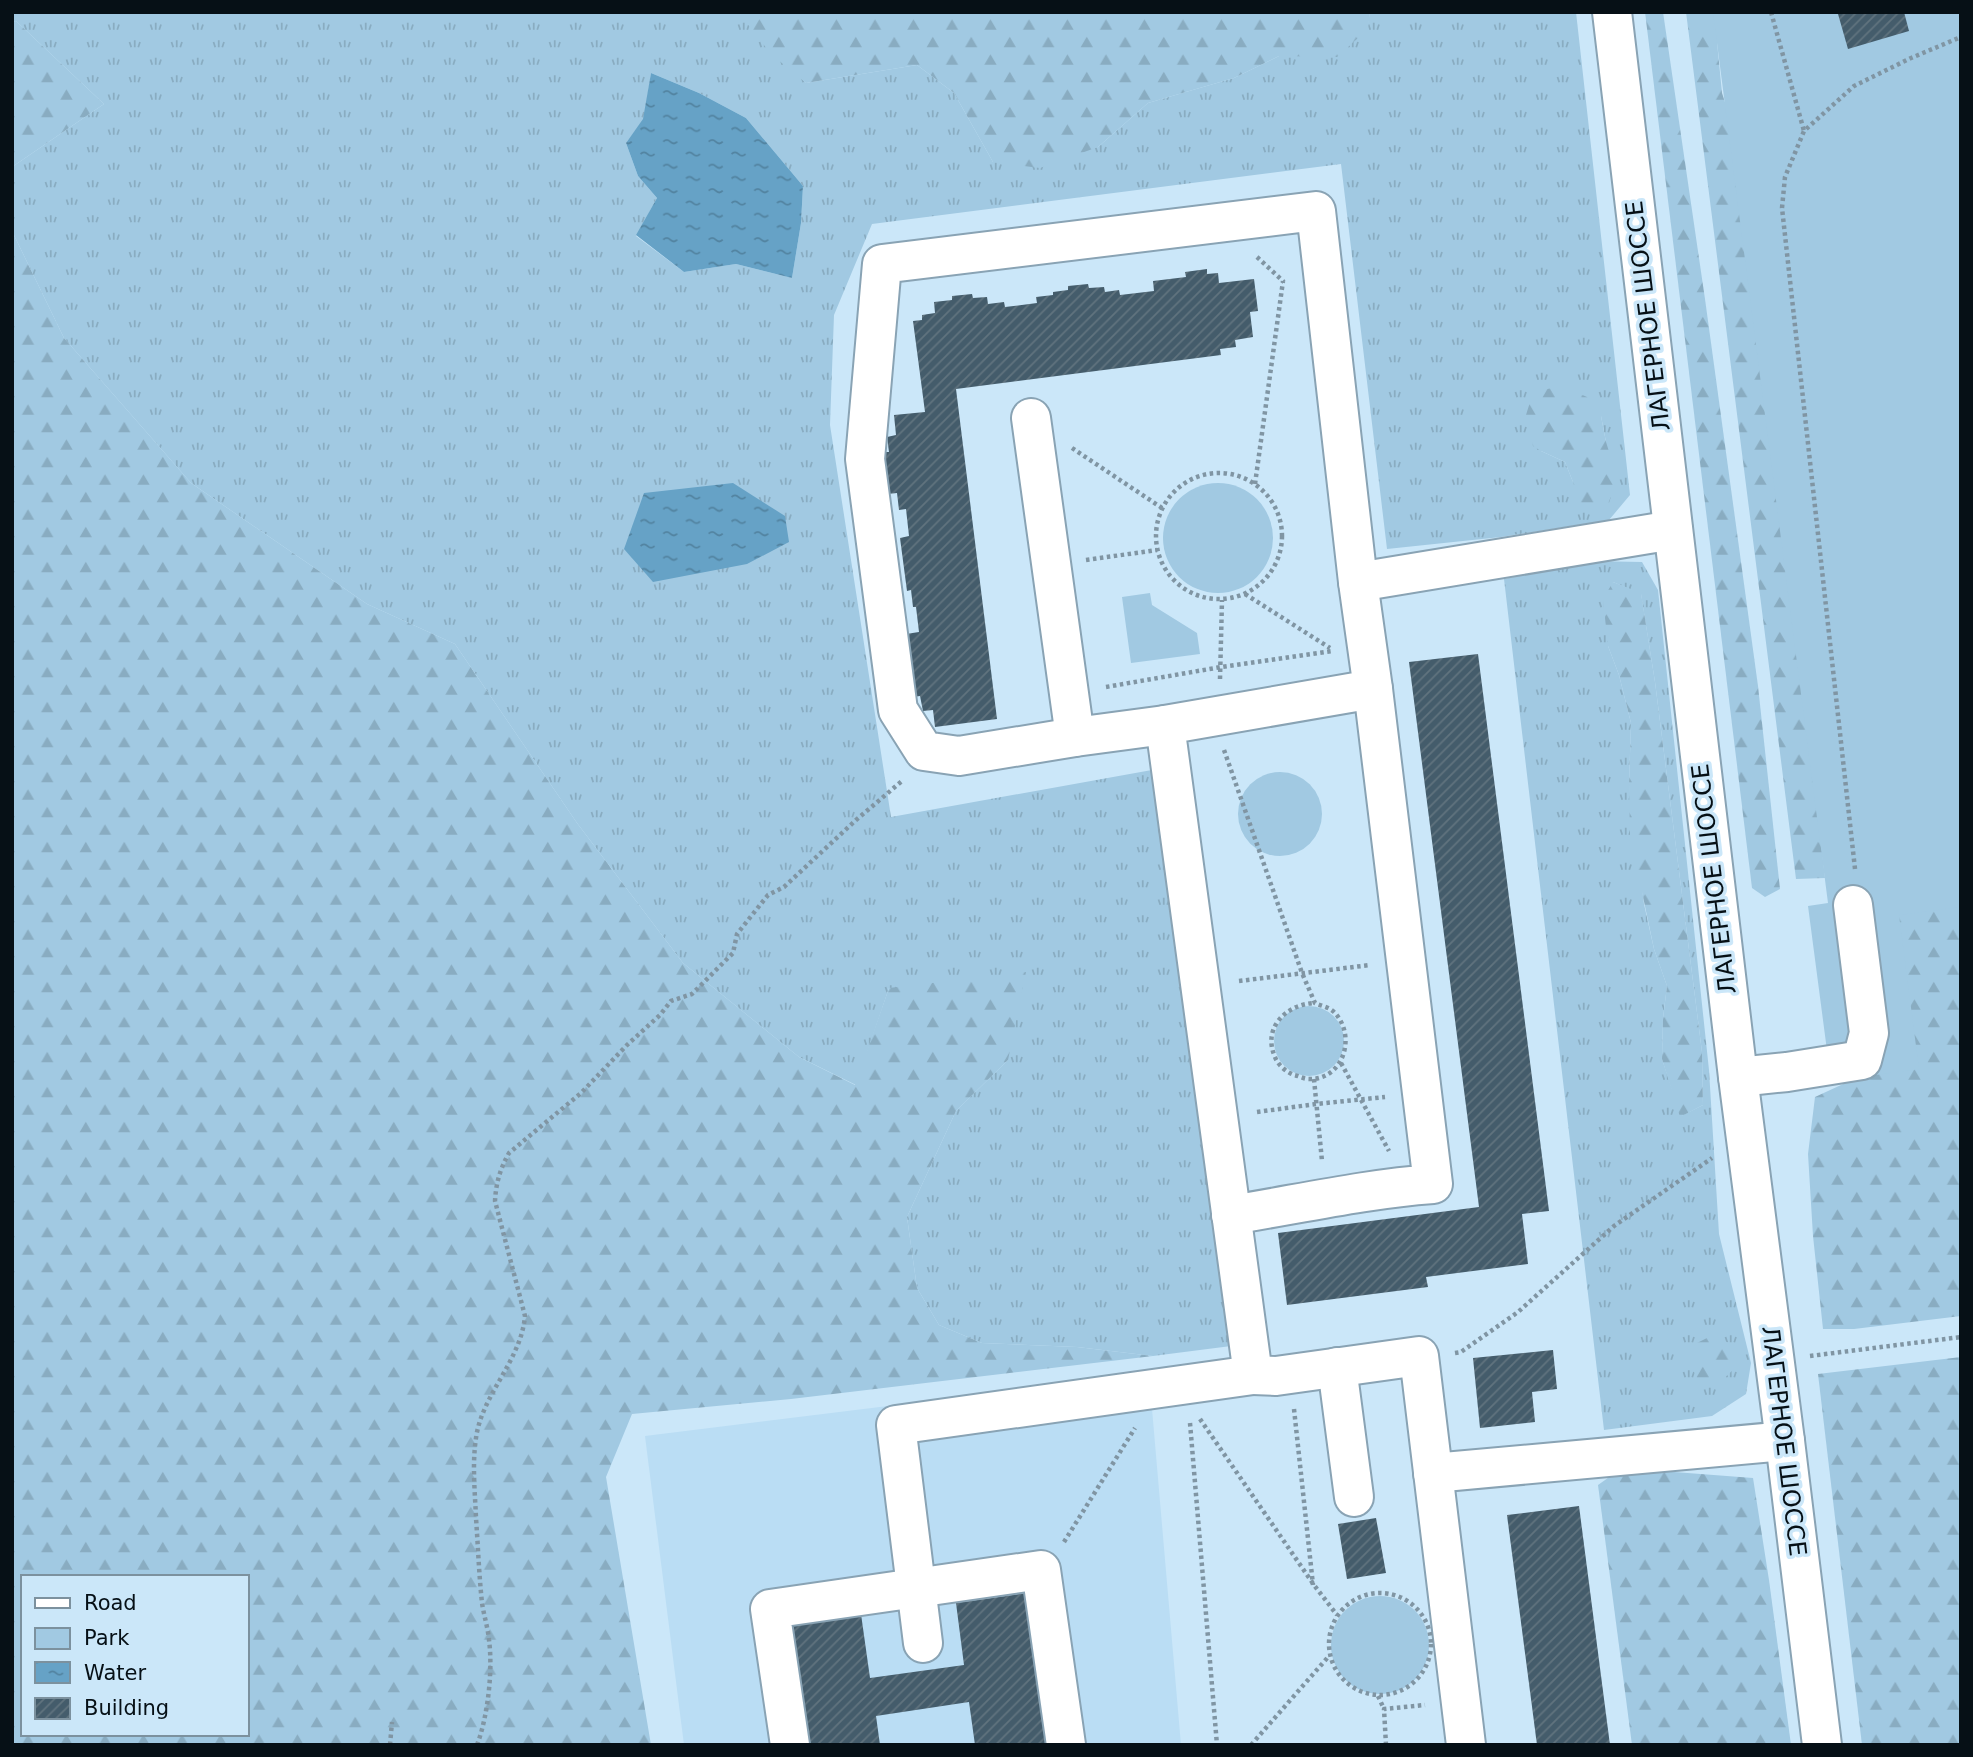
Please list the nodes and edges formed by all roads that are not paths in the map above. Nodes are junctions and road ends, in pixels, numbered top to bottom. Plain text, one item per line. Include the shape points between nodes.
1 (1612, 12) edge
2 (1031, 418) road end
3 (1673, 530) junction
4 (1358, 582) junction
5 (1373, 689) junction
6 (1165, 725) junction
7 (1075, 737) junction
8 (1853, 905) road end
9 (1738, 1077) junction
10 (1231, 1215) junction
11 (1337, 1367) junction
12 (1271, 1374) junction
13 (1785, 1441) junction
14 (1433, 1473) junction
15 (1354, 1497) dead end
16 (916, 1588) junction
17 (923, 1643) dead end
18 (790, 1745) edge
19 (1066, 1745) edge
20 (1466, 1745) edge
21 (1822, 1745) edge

1 - 3 street, ЛАГЕРНОЕ ШОССЕ
2 - 7 street
3 - 4 street via 1470,552
3 - 9 street, ЛАГЕРНОЕ ШОССЕ
4 - 5 street
4 - 7 street via 1316,211 882,264 865,459 898,710 924,751 959,756
5 - 6 street
5 - 10 street via 1433,1185
6 - 7 street
6 - 10 street
8 - 9 street via 1869,1033 1862,1060
9 - 13 street, ЛАГЕРНОЕ ШОССЕ
10 - 12 street
11 - 12 street
11 - 14 street via 1419,1356
11 - 15 street
12 - 16 street via 1187,1392 1146,1389 896,1425
13 - 14 street
13 - 21 street, ЛАГЕРНОЕ ШОССЕ
14 - 20 street
16 - 17 street
16 - 18 street via 770,1609
16 - 19 street via 1041,1570

